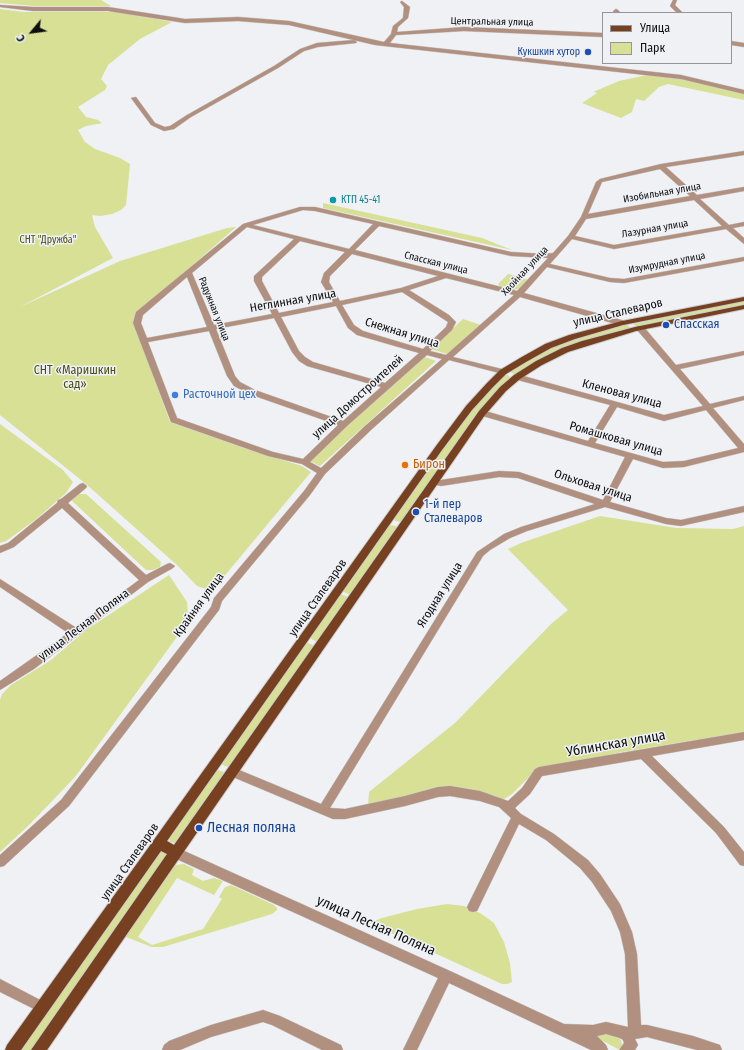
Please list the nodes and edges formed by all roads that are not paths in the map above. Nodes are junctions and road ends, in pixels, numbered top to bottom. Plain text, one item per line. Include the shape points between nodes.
1 (675, 0) edge
2 (402, 2) dead end
3 (0, 6) edge
4 (679, 12) edge
5 (394, 34) junction
6 (602, 35) edge
7 (375, 43) junction
8 (732, 43) edge
9 (386, 44) junction
10 (744, 45) edge
11 (744, 92) edge
12 (134, 98) dead end
13 (744, 153) edge
14 (661, 166) junction
15 (744, 189) edge
16 (695, 198) junction
17 (584, 217) junction
18 (377, 224) junction
19 (744, 224) edge
20 (245, 225) junction
21 (728, 227) junction
22 (571, 237) junction
23 (299, 238) junction
24 (744, 242) edge
25 (350, 251) junction
26 (553, 255) junction
27 (744, 259) edge
28 (547, 265) junction
29 (189, 274) junction
30 (444, 276) junction
31 (403, 290) junction
32 (519, 294) junction
33 (744, 299) edge
34 (338, 304) junction
35 (744, 307) edge
36 (277, 315) junction
37 (631, 326) junction
38 (210, 328) junction
39 (144, 341) junction
40 (425, 352) junction
41 (744, 353) edge
42 (447, 357) junction
43 (675, 368) junction
44 (503, 372) junction
45 (517, 377) junction
46 (386, 386) junction
47 (744, 398) edge
48 (614, 405) junction
49 (706, 407) junction
50 (482, 413) junction
51 (344, 424) junction
52 (590, 444) junction
53 (744, 449) edge
54 (630, 456) junction
55 (304, 462) junction
56 (322, 472) junction
57 (434, 482) junction
58 (83, 486) dead end
59 (61, 502) junction
60 (605, 504) junction
61 (744, 509) edge
62 (388, 522) junction
63 (403, 526) junction
64 (0, 550) edge
65 (170, 566) dead end
66 (145, 580) junction
67 (0, 582) edge
68 (338, 592) junction
69 (354, 597) junction
70 (74, 632) junction
71 (0, 686) edge
72 (744, 736) edge
73 (644, 755) junction
74 (215, 764) junction
75 (232, 772) junction
76 (508, 808) junction
77 (323, 810) junction
78 (517, 817) junction
79 (159, 843) junction
80 (176, 852) junction
81 (744, 861) edge
82 (0, 862) edge
83 (473, 907) dead end
84 (446, 975) junction
85 (0, 985) edge
86 (42, 1007) junction
87 (564, 1030) junction
88 (593, 1031) junction
89 (630, 1043) edge
90 (598, 1048) edge
91 (12, 1050) edge
92 (38, 1050) edge
93 (169, 1050) edge
94 (336, 1050) edge
95 (410, 1050) edge
96 (715, 1050) edge

1 - 4 street via 672,5
2 - 5 street via 407,7 405,18 395,27
3 - 7 street via 33,9 108,9 185,21 238,19 289,23
5 - 6 street, Центральная улица via 464,29
5 - 9 street
7 - 9 street
7 - 12 street via 343,42 317,45 302,50 172,128 164,129 153,124
8 - 10 street
9 - 11 street via 681,77
13 - 14 street, Хвойная улица
14 - 16 street
14 - 17 street, Хвойная улица via 600,181
15 - 16 street, Изобильная улица
16 - 17 street, Изобильная улица
16 - 21 street
17 - 22 street, Хвойная улица
18 - 20 street, Радужная улица via 306,208
18 - 25 street, Снежная улица
18 - 26 street, Радужная улица via 507,254
19 - 21 street, Лазурная улица
20 - 23 street, Спасская улица
20 - 29 street, Радужная улица
21 - 22 street, Лазурная улица via 614,247
21 - 24 street
22 - 26 street, Хвойная улица
23 - 25 street, Спасская улица
23 - 36 street via 258,276 258,281
25 - 30 street, Спасская улица
25 - 34 street, Снежная улица via 327,275 325,282
26 - 28 street, Хвойная улица
27 - 28 street, Изумрудная улица via 624,281
28 - 32 street, Хвойная улица
29 - 38 street, Радужная улица
29 - 39 street via 139,314 137,323
30 - 31 street, Неглинная улица
30 - 32 street, Спасская улица
31 - 34 street, Неглинная улица
31 - 40 street, улица Домостроителей via 452,322
32 - 37 street, Спасская улица
32 - 42 street, Хвойная улица
33 - 37 main road, улица Сталеваров
34 - 36 street, Неглинная улица
34 - 40 street, Снежная улица via 354,330
35 - 37 main road, улица Сталеваров
36 - 38 street, Неглинная улица
36 - 46 street via 302,359 310,364
37 - 43 street
37 - 44 main road, улица Сталеваров via 578,335 548,346
37 - 45 main road, улица Сталеваров via 564,350
38 - 39 street, Неглинная улица
38 - 51 street, Радужная улица via 237,384 252,392
39 - 55 street via 174,420
40 - 42 street, Снежная улица
40 - 46 street, улица Домостроителей
41 - 43 street
42 - 44 street, Снежная улица
42 - 56 street, Крайняя улица
43 - 49 street
44 - 45 main road
44 - 62 main road, улица Сталеваров via 468,408
45 - 48 street, Кленовая улица
45 - 50 main road, улица Сталеваров
46 - 51 street, улица Домостроителей
47 - 49 street, Кленовая улица
48 - 49 street, Кленовая улица via 664,418
48 - 52 street
49 - 53 street
50 - 52 street, Ромашковая улица
50 - 57 main road, улица Сталеваров
51 - 55 street, улица Домостроителей
52 - 54 street, Ромашковая улица
53 - 54 street, Ромашковая улица via 672,466
54 - 60 street
55 - 56 street
56 - 82 street, Крайняя улица via 217,600 216,608 65,803
57 - 60 street, Ольховая улица via 519,475
57 - 63 main road, улица Сталеваров
58 - 59 street
59 - 64 street via 24,535
59 - 66 street
60 - 61 street, Ольховая улица via 681,523
60 - 77 street, Ягодная улица via 524,529 507,536 480,554
62 - 63 main road
62 - 68 main road, улица Сталеваров
63 - 69 main road, улица Сталеваров
65 - 66 street, улица Лесная Поляна
66 - 70 street, улица Лесная Поляна
67 - 70 street
68 - 69 main road
68 - 74 main road, улица Сталеваров
69 - 75 main road, улица Сталеваров
70 - 71 street, улица Лесная Поляна
72 - 73 street, Ублинская улица
73 - 76 street, Ублинская улица via 539,772 526,791
73 - 81 street via 720,830
74 - 75 main road
74 - 79 main road, улица Сталеваров
75 - 77 street
75 - 80 main road, улица Сталеваров
76 - 77 street via 480,796 450,791 345,814 333,814
76 - 78 street
78 - 83 street
78 - 89 street via 550,837 584,864 616,908 626,932 631,954
79 - 80 main road
79 - 86 main road, улица Сталеваров
80 - 84 street, улица Лесная Поляна
80 - 92 main road, улица Сталеваров
84 - 87 street, улица Лесная Поляна
84 - 95 street
85 - 86 street
86 - 91 main road, улица Сталеваров
87 - 88 street, улица Лесная Поляна
87 - 90 street, улица Лесная Поляна
88 - 89 street, улица Лесная Поляна via 606,1028 624,1032
88 - 90 street via 590,1037
89 - 96 street via 647,1031 670,1035
93 - 94 street via 211,1031 263,1016

